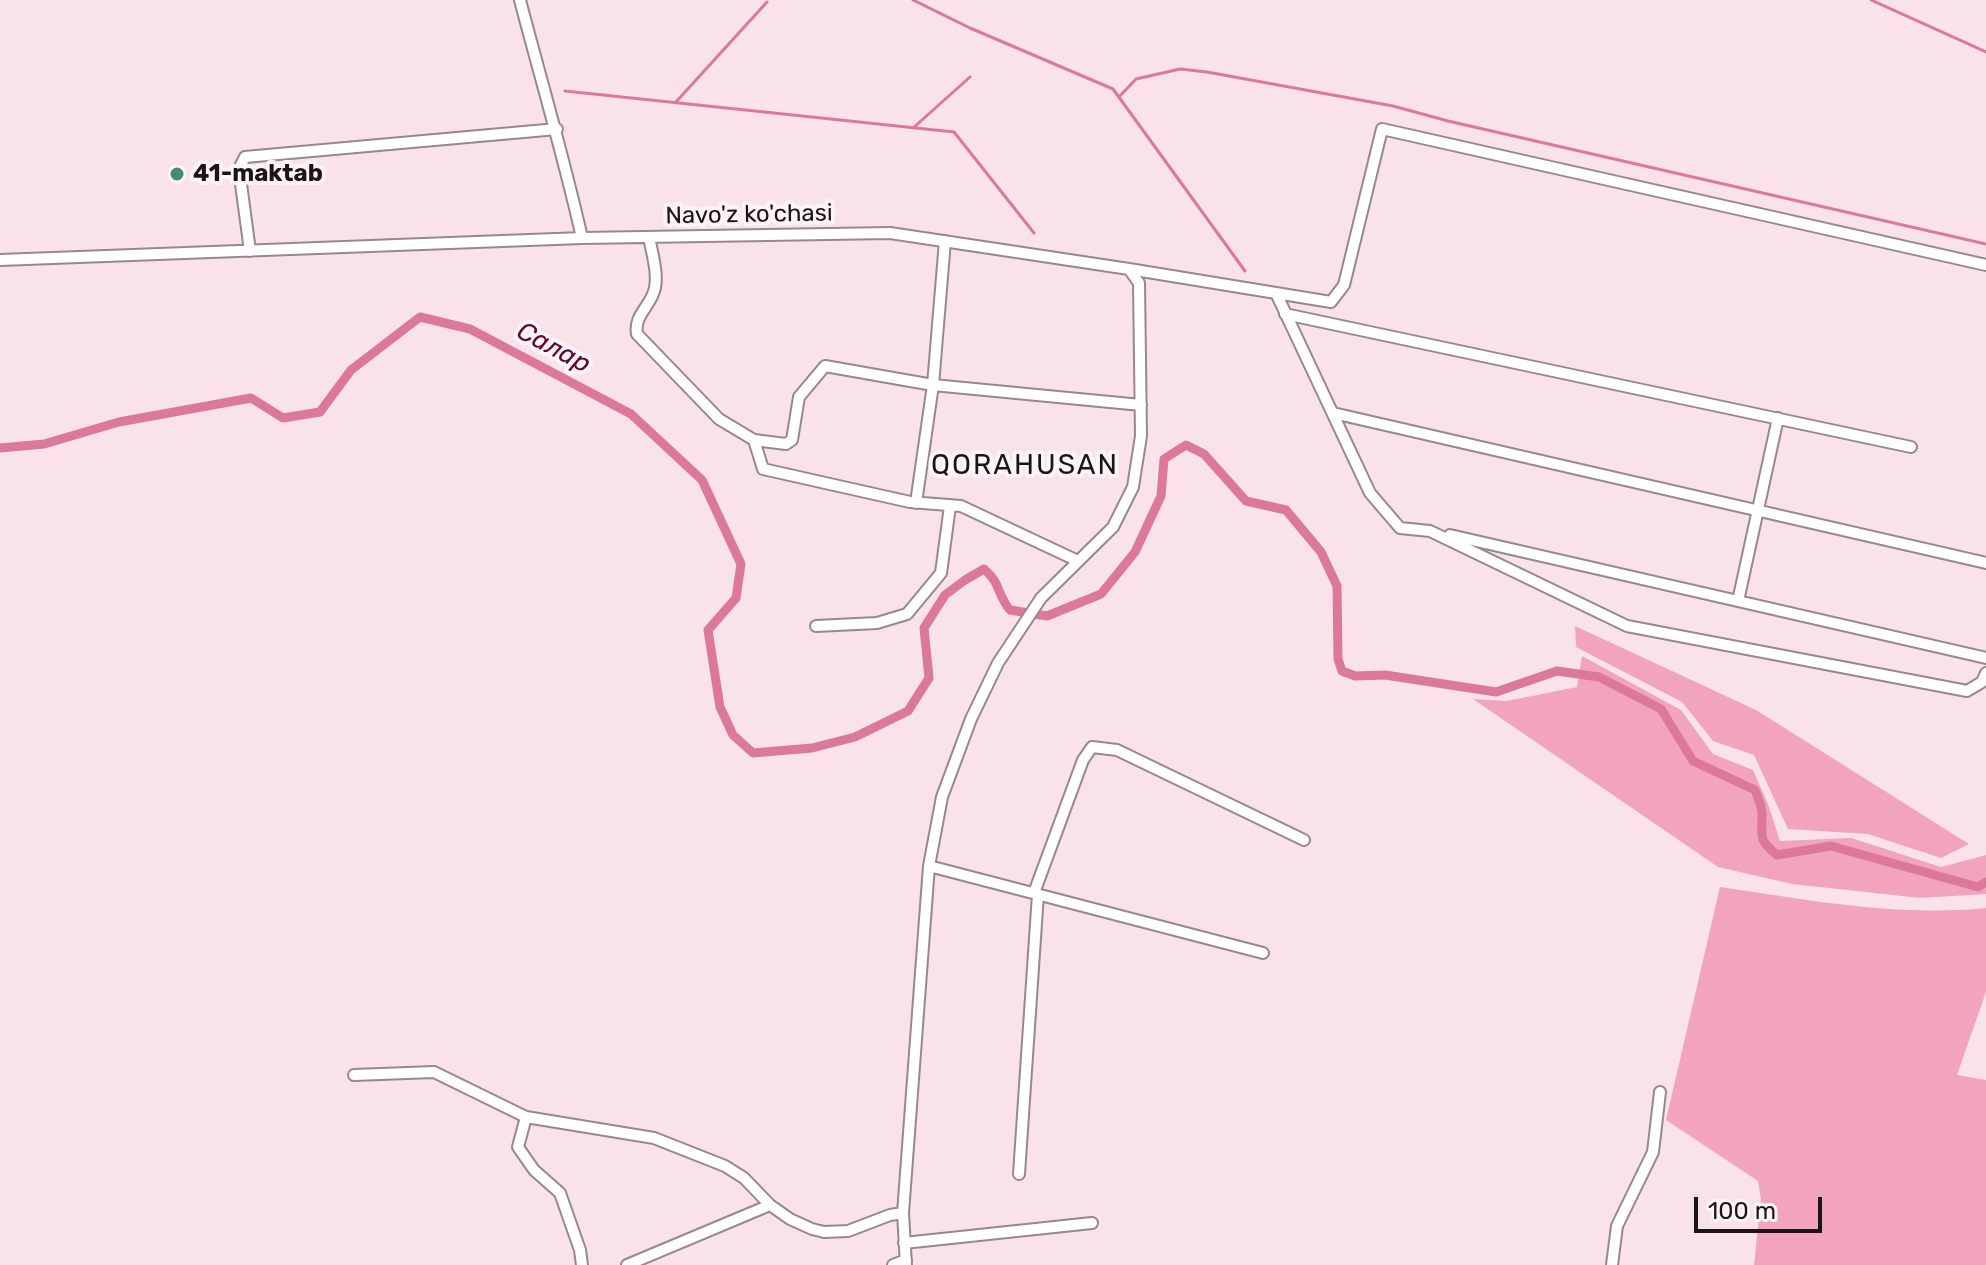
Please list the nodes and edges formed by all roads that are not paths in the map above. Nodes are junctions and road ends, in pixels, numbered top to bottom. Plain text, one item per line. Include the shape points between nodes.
1 (520, 0) edge
2 (557, 129) junction
3 (649, 237) junction
4 (582, 238) junction
5 (945, 241) junction
6 (250, 251) junction
7 (0, 260) edge
8 (1986, 265) edge
9 (1129, 269) junction
10 (1154, 273) junction
11 (1139, 283) junction
12 (1276, 293) junction
13 (1285, 314) junction
14 (933, 385) junction
15 (1141, 405) junction
16 (1333, 413) junction
17 (1778, 418) junction
18 (754, 440) junction
19 (1911, 447) dead end
20 (916, 503) junction
21 (950, 506) junction
22 (1758, 511) junction
23 (1430, 531) junction
24 (1078, 561) junction
25 (1986, 563) edge
26 (1738, 601) junction
27 (816, 626) dead end
28 (1986, 658) edge
29 (1986, 673) edge
30 (1304, 840) dead end
31 (929, 866) junction
32 (1036, 893) junction
33 (1263, 953) dead end
34 (354, 1075) dead end
35 (1660, 1092) dead end
36 (526, 1117) junction
37 (1019, 1174) dead end
38 (770, 1205) junction
39 (903, 1213) junction
40 (1092, 1223) dead end
41 (904, 1243) junction
42 (906, 1263) edge
43 (582, 1265) edge
44 (627, 1265) edge
45 (893, 1265) edge
46 (1612, 1265) edge

1 - 2 street
2 - 4 street
2 - 6 street via 245,157 239,169
3 - 4 street, Navo'z ko'chasi
3 - 5 street, Navo'z ko'chasi via 890,233
3 - 18 street via 654,294 638,317 637,334 719,419
4 - 6 street, Navo'z ko'chasi
5 - 9 street, Navo'z ko'chasi
5 - 14 street
6 - 7 street, Navo'z ko'chasi
8 - 12 street, Navo'z ko'chasi via 1382,129 1344,285 1331,302
9 - 10 street, Navo'z ko'chasi
9 - 11 street
10 - 11 street
10 - 12 street, Navo'z ko'chasi
11 - 15 street
12 - 13 street
13 - 16 street
13 - 17 street
14 - 15 street
14 - 18 street via 825,366 799,397 792,440
14 - 20 street
15 - 24 street via 1133,487 1113,527
16 - 22 street
16 - 23 street via 1370,493 1400,528
17 - 19 street
17 - 22 street
18 - 20 street via 760,464 769,472
20 - 21 street
21 - 24 street via 961,506
21 - 27 street via 941,573 907,614 877,623
22 - 25 street
22 - 26 street
23 - 26 street
23 - 29 street via 1627,626 1967,691
24 - 31 street via 1041,598 983,690 942,797
26 - 28 street
30 - 32 street via 1117,750 1092,747
31 - 32 street
31 - 39 street
32 - 33 street
32 - 37 street
34 - 36 street via 434,1072
35 - 46 street via 1653,1152 1617,1226
36 - 38 street via 654,1138 725,1166
36 - 43 street via 518,1147 560,1193
38 - 39 street via 812,1229 837,1233
38 - 44 street
39 - 41 street
40 - 41 street
41 - 42 street
42 - 45 street

